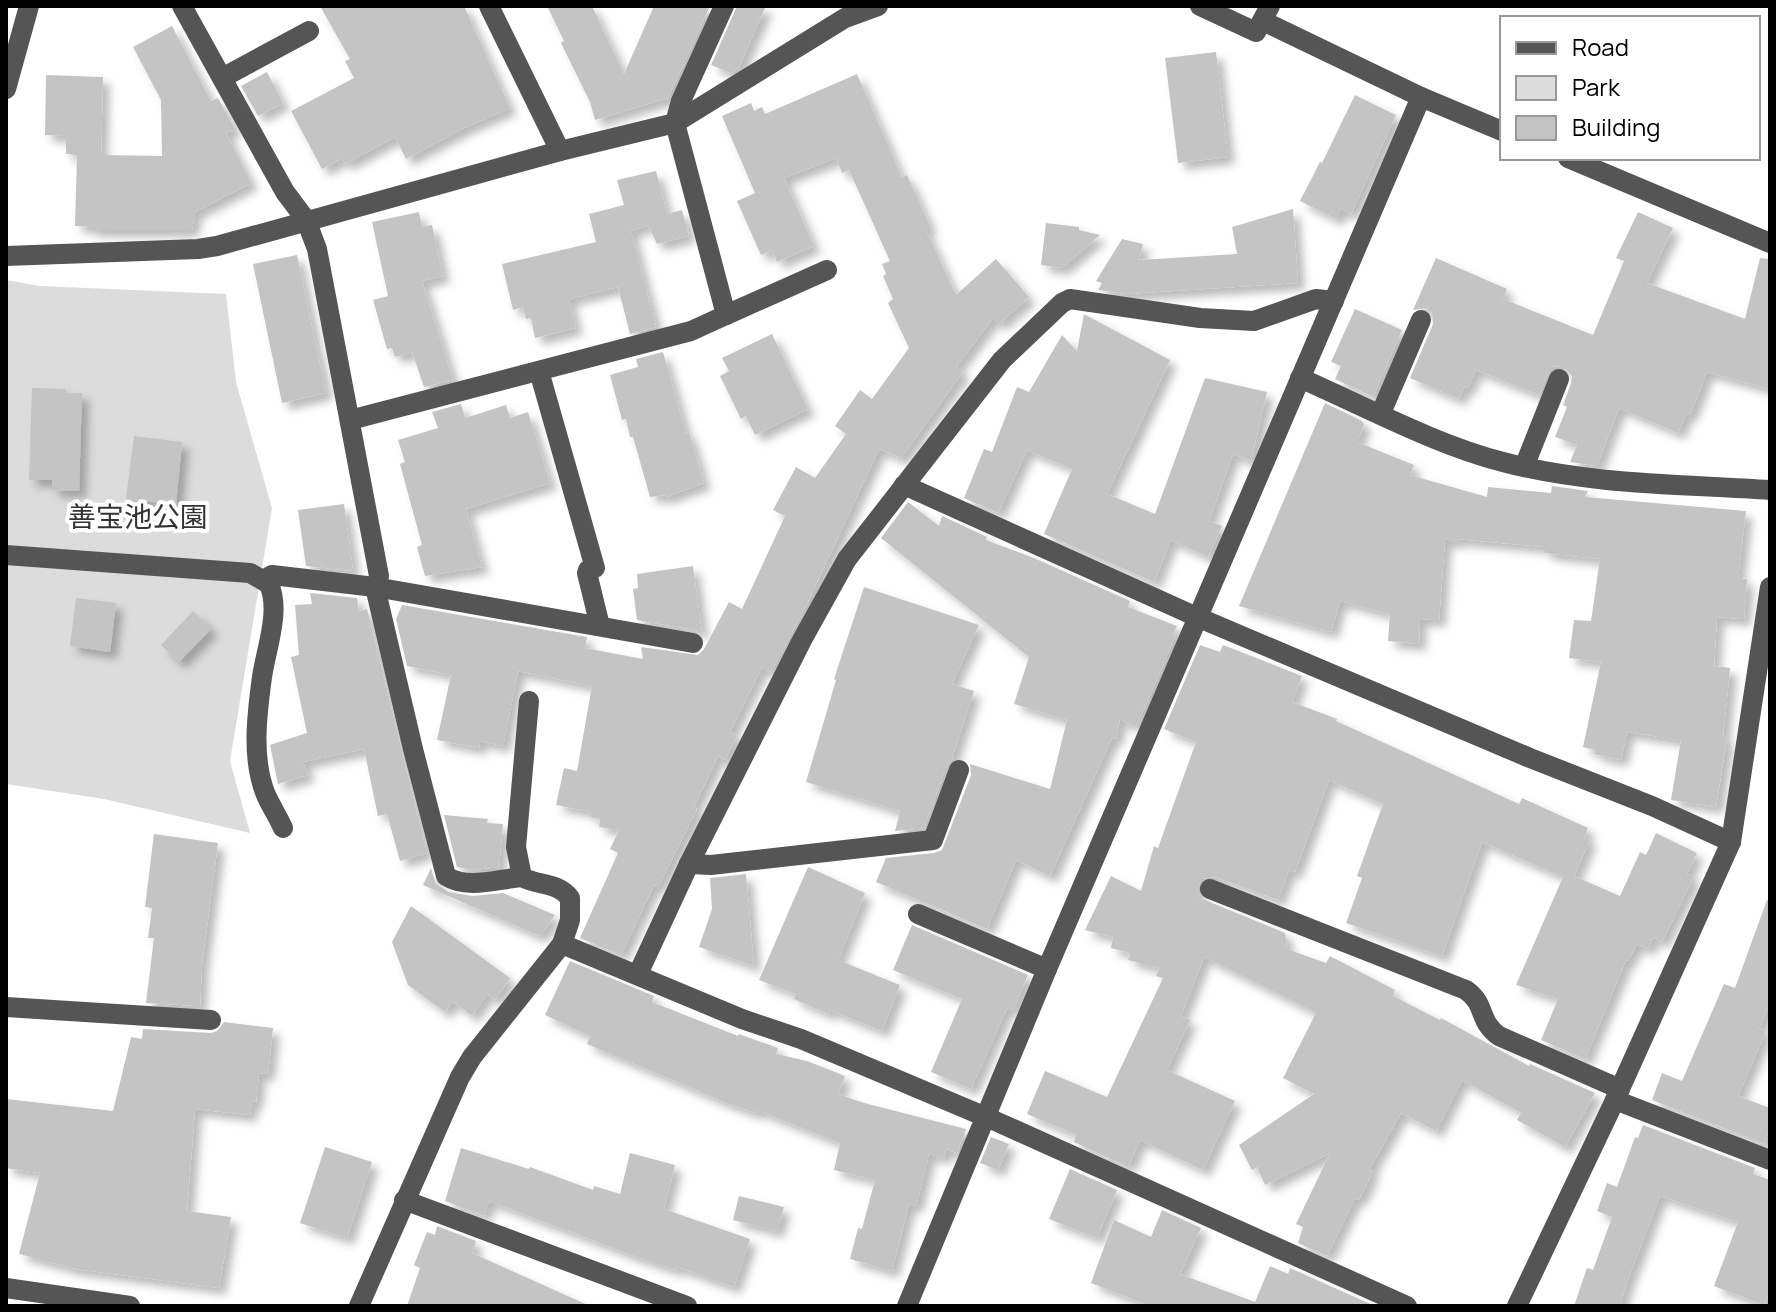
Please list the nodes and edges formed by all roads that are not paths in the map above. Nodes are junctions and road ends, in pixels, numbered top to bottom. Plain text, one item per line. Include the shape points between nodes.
1 (29, 6) edge
2 (182, 6) edge
3 (489, 6) edge
4 (724, 6) edge
5 (878, 6) edge
6 (1200, 6) edge
7 (1266, 14) edge
8 (309, 31) dead end
9 (222, 78) junction
10 (6, 89) edge
11 (1421, 97) junction
12 (675, 123) junction
13 (1500, 130) edge
14 (560, 151) junction
15 (1573, 160) edge
16 (306, 220) junction
17 (1770, 243) edge
18 (6, 256) edge
19 (827, 270) dead end
20 (1334, 301) junction
21 (726, 315) junction
22 (1421, 320) dead end
23 (539, 371) junction
24 (1300, 378) junction
25 (1559, 379) dead end
26 (1381, 413) junction
27 (350, 420) junction
28 (1524, 467) junction
29 (904, 485) junction
30 (1770, 490) edge
31 (6, 555) edge
32 (263, 580) junction
33 (377, 581) junction
34 (1770, 587) edge
35 (1197, 617) junction
36 (600, 626) junction
37 (693, 643) dead end
38 (529, 701) dead end
39 (959, 770) dead end
40 (283, 828) dead end
41 (1731, 842) junction
42 (689, 864) junction
43 (522, 877) junction
44 (1210, 889) dead end
45 (918, 914) dead end
46 (562, 944) junction
47 (1047, 969) junction
48 (638, 974) junction
49 (6, 1007) edge
50 (211, 1020) dead end
51 (1618, 1095) junction
52 (984, 1116) junction
53 (1770, 1160) edge
54 (404, 1200) junction
55 (6, 1288) edge
56 (130, 1306) edge
57 (359, 1306) edge
58 (687, 1306) edge
59 (907, 1306) edge
60 (1407, 1306) edge
61 (1517, 1306) edge

1 - 10 street
2 - 9 street
3 - 14 street
4 - 12 street
5 - 12 street via 845,18
6 - 7 street via 1256,32
7 - 11 street
8 - 9 street
9 - 16 street
11 - 13 street
11 - 20 street
12 - 14 street
12 - 21 street
14 - 16 street
15 - 17 street
16 - 18 street via 198,249
16 - 27 street via 317,249
19 - 21 street
20 - 24 street
20 - 29 street via 1316,299 1254,321 1070,299 1002,360
21 - 23 street via 691,331
22 - 26 street
23 - 27 street
23 - 36 street via 595,568 587,573
24 - 26 street
24 - 35 street
25 - 28 street
26 - 28 street via 1475,453
27 - 33 street
28 - 30 street via 1605,479
29 - 35 street
29 - 42 street via 847,559
31 - 32 street via 250,573
32 - 33 street via 272,575
32 - 40 street via 274,600 256,742 265,794
33 - 36 street
33 - 43 street via 446,876 481,882
34 - 41 street
35 - 41 street
35 - 47 street
36 - 37 street
38 - 43 street via 516,847
39 - 42 street via 933,840
41 - 51 street
42 - 48 street
43 - 46 street via 558,887 570,898
44 - 51 street via 1466,990 1478,1000 1488,1028 1499,1036
45 - 47 street
46 - 48 street
46 - 54 street via 472,1057
47 - 52 street
48 - 52 street
49 - 50 street
51 - 53 street
51 - 61 street
52 - 59 street
52 - 60 street
54 - 57 street
54 - 58 street
55 - 56 street

